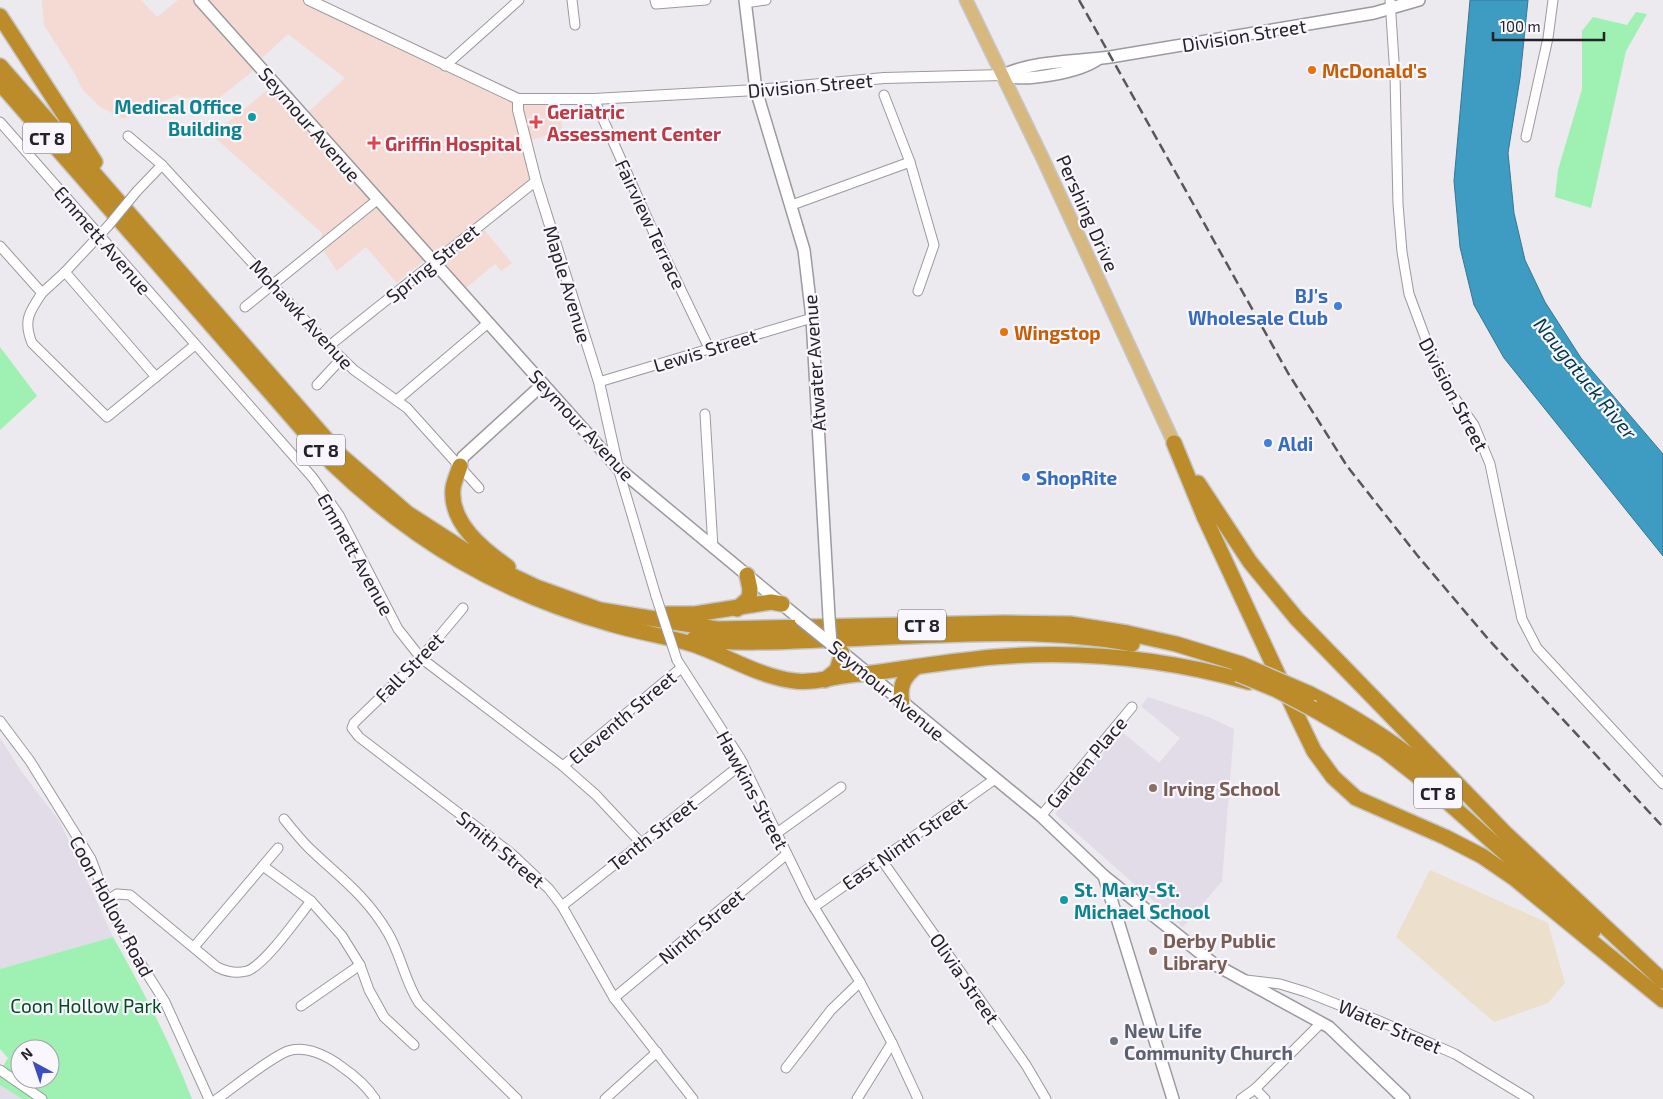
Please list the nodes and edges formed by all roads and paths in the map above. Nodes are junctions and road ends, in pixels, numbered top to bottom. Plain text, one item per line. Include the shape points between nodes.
1 (200, 0) edge
2 (309, 0) edge
3 (519, 0) edge
4 (572, 0) edge
5 (655, 0) edge
6 (706, 0) edge
7 (766, 0) edge
8 (966, 0) edge
9 (1419, 0) edge
10 (1553, 0) edge
11 (745, 2) edge
12 (1390, 5) edge
13 (0, 16) edge
14 (576, 25) dead end
15 (0, 66) edge
16 (445, 66) junction
17 (1002, 76) junction
18 (0, 84) edge
19 (756, 90) junction
20 (0, 95) edge
21 (884, 95) dead end
22 (518, 99) junction
23 (594, 99) junction
24 (0, 122) edge
25 (128, 136) dead end
26 (1526, 137) dead end
27 (910, 162) junction
28 (162, 165) junction
29 (536, 180) junction
30 (95, 191) junction
31 (377, 200) junction
32 (792, 205) junction
33 (144, 230) junction
34 (101, 235) junction
35 (0, 246) edge
36 (433, 262) junction
37 (65, 272) junction
38 (274, 284) junction
39 (918, 292) dead end
40 (42, 293) junction
41 (245, 307) dead end
42 (812, 318) junction
43 (488, 323) junction
44 (195, 346) junction
45 (329, 346) junction
46 (709, 348) junction
47 (342, 358) junction
48 (156, 377) junction
49 (599, 382) junction
50 (543, 384) junction
51 (317, 385) dead end
52 (397, 400) junction
53 (705, 414) dead end
54 (1174, 443) junction
55 (460, 466) junction
56 (618, 468) junction
57 (479, 488) dead end
58 (713, 548) junction
59 (747, 575) junction
60 (536, 587) junction
61 (782, 604) junction
62 (464, 608) dead end
63 (737, 609) junction
64 (600, 610) junction
65 (611, 624) junction
66 (837, 648) junction
67 (421, 658) junction
68 (679, 664) junction
69 (916, 667) junction
70 (1239, 672) junction
71 (866, 674) junction
72 (821, 681) junction
73 (1312, 701) junction
74 (902, 703) junction
75 (1132, 707) dead end
76 (0, 721) edge
77 (354, 723) joint
78 (743, 763) junction
79 (563, 766) junction
80 (994, 779) junction
81 (1663, 784) edge
82 (841, 787) dead end
83 (1041, 816) junction
84 (284, 819) dead end
85 (777, 833) junction
86 (1504, 833) junction
87 (641, 843) junction
88 (278, 848) dead end
89 (787, 854) junction
90 (881, 859) junction
91 (263, 866) junction
92 (1104, 876) junction
93 (107, 901) junction
94 (311, 901) junction
95 (562, 906) junction
96 (1574, 906) junction
97 (814, 907) junction
98 (194, 947) junction
99 (360, 965) junction
100 (1240, 979) junction
101 (860, 982) junction
102 (1663, 982) edge
103 (614, 998) junction
104 (1663, 999) edge
105 (301, 1006) dead end
106 (1322, 1023) junction
107 (892, 1043) junction
108 (414, 1045) dead end
109 (657, 1052) junction
110 (786, 1068) dead end
111 (0, 1070) edge
112 (1255, 1089) junction
113 (42, 1099) edge
114 (210, 1099) edge
115 (217, 1099) edge
116 (375, 1099) edge
117 (517, 1099) edge
118 (605, 1099) edge
119 (693, 1099) edge
120 (857, 1099) edge
121 (918, 1099) edge
122 (1046, 1099) edge
123 (1173, 1099) edge
124 (1241, 1099) edge
125 (1265, 1099) edge
126 (1404, 1099) edge
127 (1529, 1099) edge

1 - 31 main road, Seymour Avenue
2 - 16 street, Division Street
3 - 16 street
4 - 14 street
5 - 6 street via 656,4
7 - 11 street
8 - 17 main road, Pershing Drive
9 - 12 main road, Division Street
10 - 26 street
11 - 19 main road, Atwater Avenue
12 - 17 main road, Division Street via 1098,58 1086,66 1024,78
12 - 81 street, Division Street via 1396,76 1398,204 1409,294 1435,364 1474,425 1490,464 1522,619 1537,648
13 - 33 highway via 94,162
15 - 33 highway, CT 8
16 - 22 street, Division Street
17 - 19 street, Division Street via 884,78
17 - 54 main road, Pershing Drive
18 - 30 highway, CT 8
19 - 23 street, Division Street
19 - 32 main road, Atwater Avenue
20 - 30 highway via 46,147
21 - 27 street
22 - 23 street, Division Street
22 - 29 street, Maple Avenue
23 - 46 street, Fairview Terrace
24 - 34 street, Emmett Avenue
25 - 28 street, Mohawk Avenue
27 - 32 street
27 - 39 street via 934,245
28 - 34 street, bridge
28 - 38 street, Mohawk Avenue
29 - 36 street, Spring Street
29 - 49 street, Maple Avenue
30 - 65 highway, CT 8 via 326,456 384,511 450,557 494,581 551,605
31 - 36 main road, Seymour Avenue
31 - 38 street
32 - 42 main road, Atwater Avenue via 804,250
33 - 60 highway, CT 8 via 324,438 364,477 433,531 483,562
34 - 37 street
34 - 44 street, Emmett Avenue
35 - 40 street
36 - 43 main road, Seymour Avenue
36 - 45 street, Spring Street
37 - 40 street
37 - 48 street
38 - 41 street
38 - 45 street, Mohawk Avenue
40 - 48 street via 30,310 26,328 32,343 106,417
42 - 46 street, Lewis Street
42 - 66 main road, Atwater Avenue, bridge via 829,617
43 - 50 main road, Seymour Avenue
43 - 52 street
44 - 48 street
44 - 67 street, Emmett Avenue via 313,478 338,516 398,629
45 - 47 street, Mohawk Avenue
46 - 49 street, Lewis Street
47 - 51 street
47 - 52 street, Mohawk Avenue
49 - 56 street, Maple Avenue
50 - 55 main road via 463,457
50 - 56 main road, Seymour Avenue
52 - 55 street, Mohawk Avenue
53 - 58 street
54 - 86 highway via 1250,562 1297,619
54 - 104 highway via 1204,516 1299,720 1314,751 1333,777 1356,798 1446,836 1482,856
55 - 57 street, Mohawk Avenue
55 - 60 highway via 453,495 456,513 462,523 491,554
56 - 58 main road, Seymour Avenue
56 - 68 street, Hawkins Street, bridge
58 - 59 main road, Seymour Avenue
59 - 61 main road, Seymour Avenue
59 - 63 highway via 749,598
60 - 64 highway, CT 8
61 - 63 highway via 771,602
61 - 66 main road, Seymour Avenue, bridge
62 - 67 street, Fall Street
63 - 64 highway via 672,615
64 - 70 highway, CT 8 via 717,629 1070,624 1176,644
65 - 70 highway, CT 8 via 723,642 1005,634 1068,636 1172,652
65 - 72 highway via 690,644 780,678
66 - 71 main road, Seymour Avenue
66 - 72 highway via 837,670
67 - 77 street, Fall Street
67 - 79 street, Emmett Avenue
68 - 78 street, Hawkins Street
68 - 79 street, Eleventh Street
69 - 70 highway via 994,657 1059,655 1132,659
69 - 71 highway
69 - 74 highway via 903,680
70 - 73 highway, CT 8, bridge
70 - 73 highway, CT 8, bridge via 1277,690
71 - 72 highway via 849,674
71 - 74 main road, Seymour Avenue
73 - 86 highway, CT 8 via 1337,707 1393,742
73 - 96 highway, CT 8 via 1418,776 1552,894
74 - 80 main road, Seymour Avenue
75 - 83 street, Garden Place
76 - 93 street, Coon Hollow Road via 30,761 91,859
77 - 95 street, Smith Street via 352,728 359,737 529,868
78 - 85 street, Hawkins Street
78 - 87 street, Tenth Street
79 - 87 street, Emmett Avenue via 596,795
80 - 83 main road, Seymour Avenue
80 - 90 street, East Ninth Street
82 - 85 street
83 - 92 main road, Seymour Avenue
84 - 117 street via 309,848 363,898 388,932 419,1003
85 - 89 street, Hawkins Street
86 - 96 highway, CT 8 via 1546,872
87 - 95 street, Tenth Street
88 - 91 street
89 - 97 street, Hawkins Street
89 - 103 street, Ninth Street
90 - 97 street, East Ninth Street
90 - 122 street, Olivia Street via 1026,1065
91 - 94 street
91 - 98 street
92 - 100 main road, Seymour Avenue via 1214,964
92 - 123 main road
93 - 98 street via 117,894 130,895
93 - 114 street, Coon Hollow Road via 165,1002
94 - 98 street via 262,961 249,970 238,973 226,971
94 - 99 street via 342,936
95 - 103 street, Smith Street
96 - 102 highway, CT 8
96 - 104 highway, CT 8
97 - 101 street, Hawkins Street
99 - 105 street
99 - 108 street via 384,1017
100 - 106 main road, Seymour Avenue
100 - 127 street, Water Street via 1280,984 1377,1020 1455,1054
101 - 107 street, Hawkins Street
101 - 110 street via 831,1010
103 - 109 street, Smith Street
106 - 112 street
106 - 126 main road, Seymour Avenue
107 - 120 street
107 - 121 street, Hawkins Street
109 - 118 street
109 - 119 street, Smith Street
111 - 113 street
112 - 124 street
112 - 125 street
115 - 116 street via 278,1057 295,1050 318,1053 337,1063 359,1079

